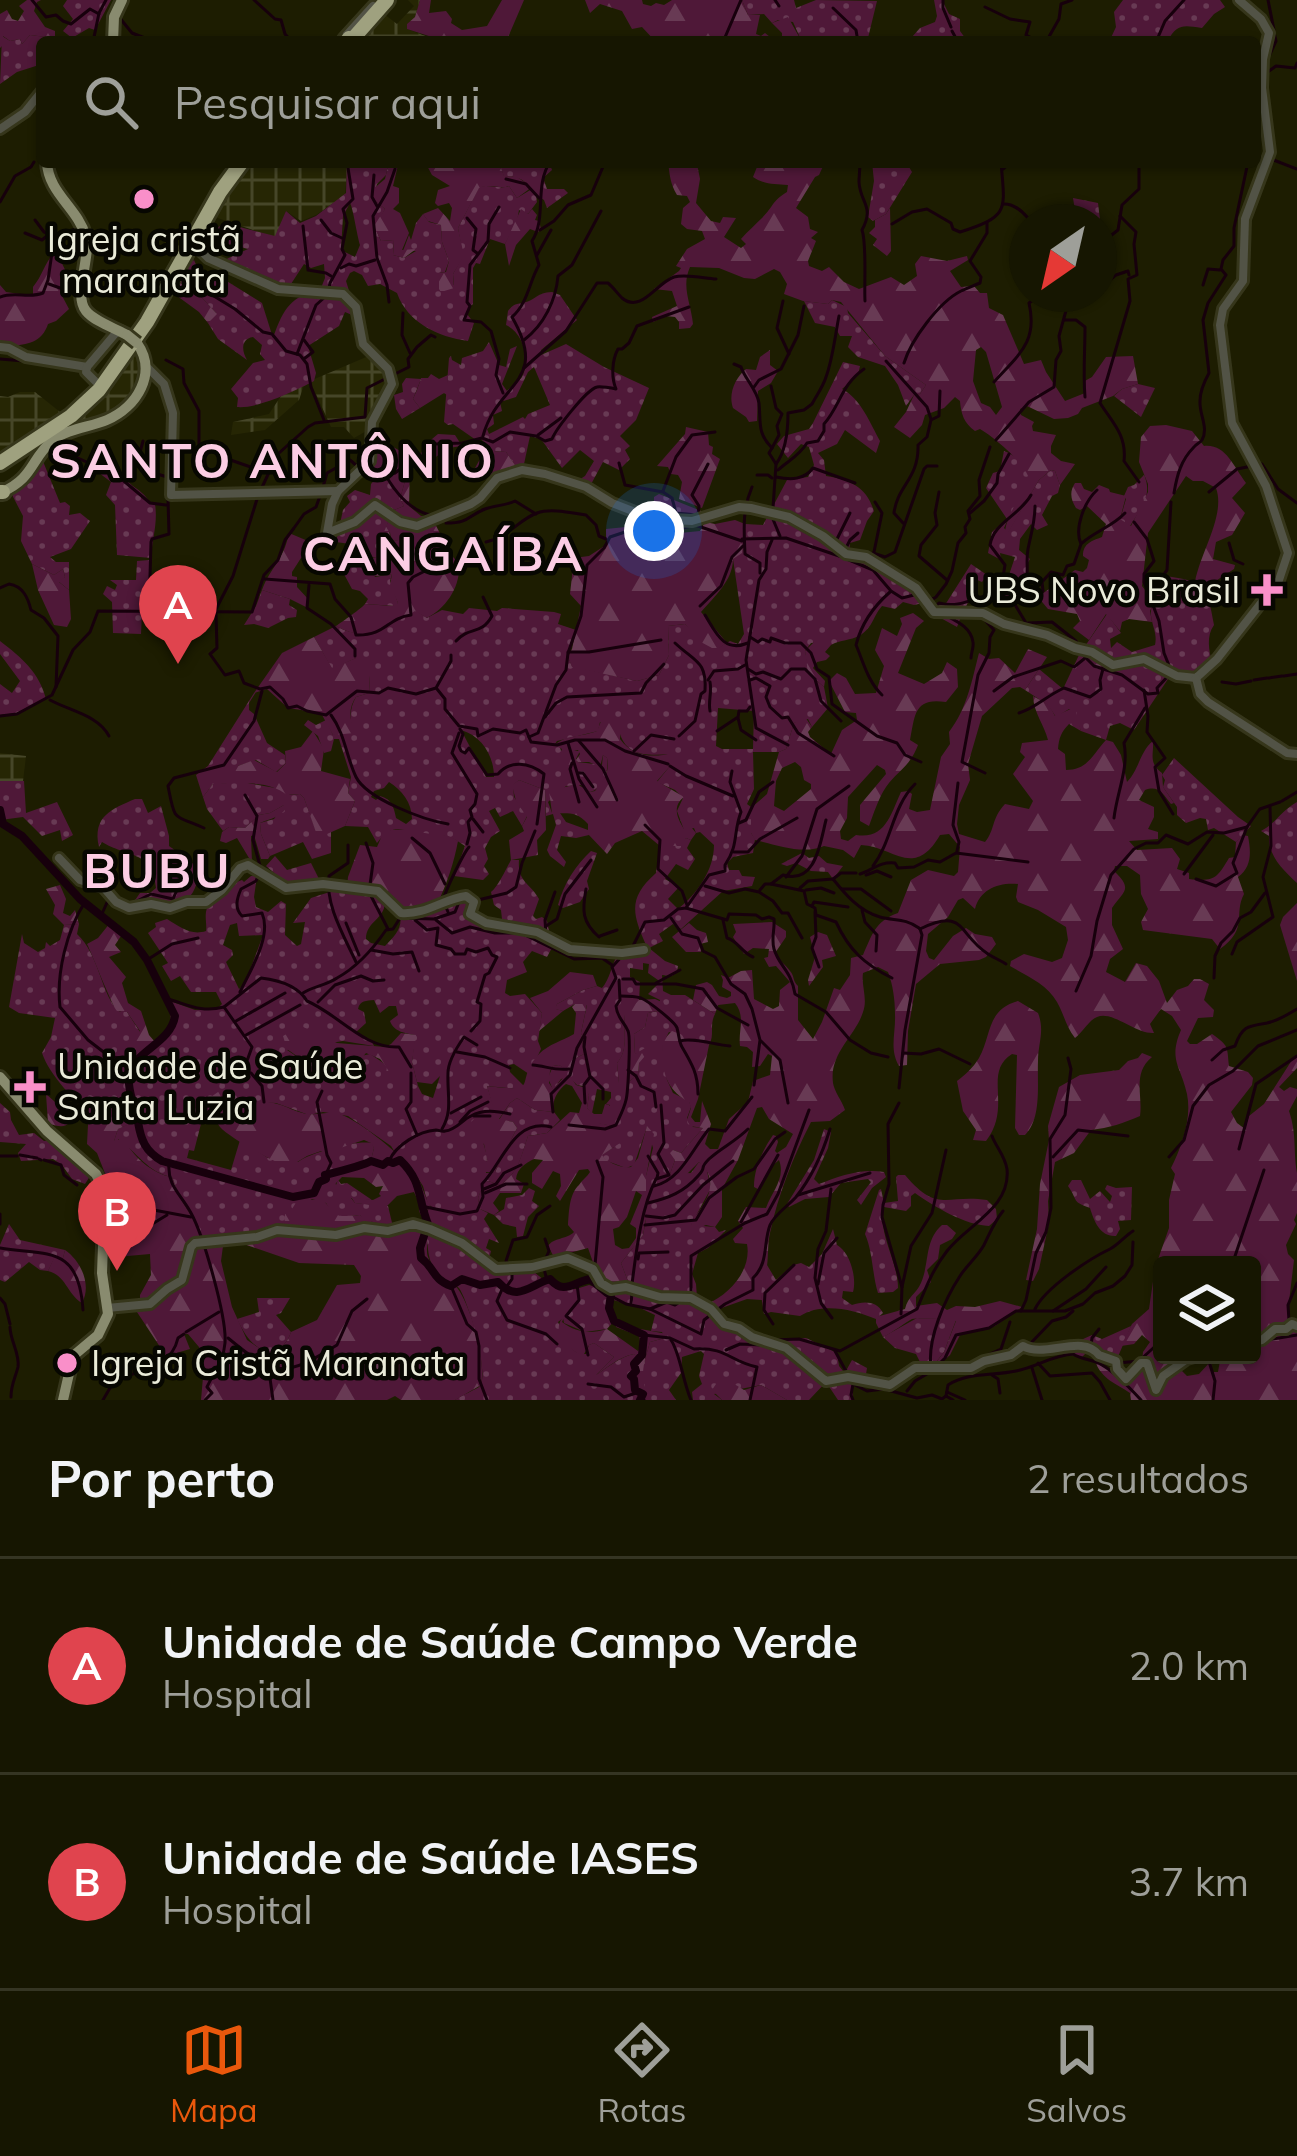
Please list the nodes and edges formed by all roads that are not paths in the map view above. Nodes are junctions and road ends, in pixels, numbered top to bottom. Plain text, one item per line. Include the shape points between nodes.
1 (122, 0) edge
2 (386, 0) edge
3 (1238, 0) edge
4 (113, 36) edge
5 (353, 36) edge
6 (36, 98) edge
7 (0, 129) edge
8 (48, 168) edge
9 (236, 168) edge
10 (192, 244) junction
11 (123, 334) junction
12 (0, 347) edge
13 (89, 365) junction
14 (148, 368) junction
15 (95, 387) junction
16 (3, 457) edge
17 (338, 491) junction
18 (1, 492) edge
19 (1196, 678) junction
20 (1297, 754) edge
21 (59, 858) dead end
22 (644, 950) dead end
23 (0, 1077) edge
24 (107, 1308) junction
25 (1297, 1326) edge
26 (1261, 1340) edge
27 (1181, 1364) edge
28 (63, 1400) edge

1 - 4 main road
2 - 5 highway
3 - 19 street via 1269,31 1262,88 1270,152 1245,219 1243,280 1222,309 1220,332 1232,423 1266,486 1288,559
6 - 7 street
8 - 11 main road via 86,236 84,307
9 - 10 highway via 209,199
10 - 15 highway
10 - 16 highway via 97,394
10 - 17 street via 278,289 337,292 353,303 362,341 392,384 372,422 369,464
11 - 13 street
11 - 14 main road
12 - 13 street
13 - 15 street
14 - 17 street via 174,416 171,495
14 - 18 main road via 122,411 55,438 27,476
15 - 16 highway via 69,415
17 - 19 street via 327,533 374,505 419,526 474,503 516,470 586,487 653,519 698,520 741,507 781,514 919,591 936,613 985,613 1113,665 1144,659
19 - 20 street via 1208,702
21 - 22 street via 125,908 204,902 248,865 286,889 378,891 404,914 468,896 478,921 530,930 573,949
23 - 24 main road via 104,1186
24 - 27 street via 151,1304 183,1279 195,1244 277,1230 336,1235 411,1224 471,1248 496,1269 566,1258 593,1269 611,1289 691,1298 831,1381 890,1385 915,1368 971,1367 1023,1346 1089,1346 1114,1359 1126,1379 1144,1361 1156,1390
24 - 28 main road via 98,1336 70,1360
25 - 26 street

